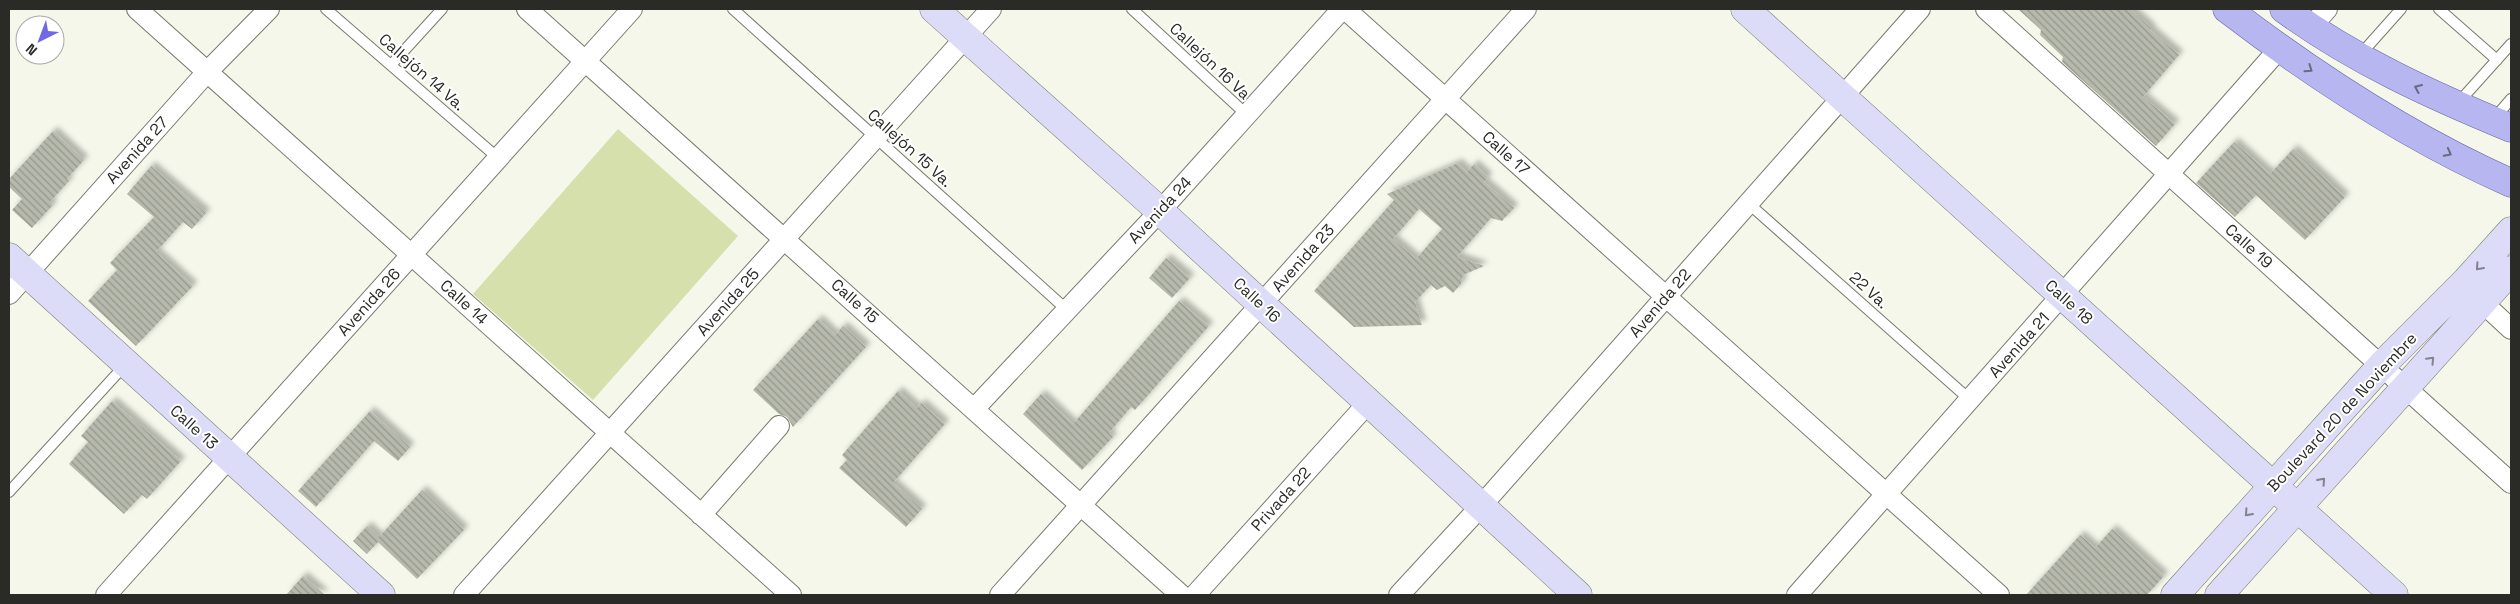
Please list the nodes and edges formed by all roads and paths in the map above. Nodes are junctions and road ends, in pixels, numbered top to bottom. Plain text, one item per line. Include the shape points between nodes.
1 (137, 9) edge
2 (269, 9) edge
3 (326, 9) edge
4 (442, 9) edge
5 (528, 9) edge
6 (632, 9) edge
7 (733, 9) edge
8 (934, 9) edge
9 (991, 9) edge
10 (1132, 9) edge
11 (1344, 9) edge
12 (1526, 9) edge
13 (1745, 9) edge
14 (1920, 9) edge
15 (1986, 9) edge
16 (2227, 9) edge
17 (2284, 9) edge
18 (2401, 9) edge
19 (2439, 9) edge
20 (2318, 18) edge
21 (966, 37) junction
22 (2511, 44) edge
23 (2279, 49) junction
24 (2358, 58) junction
25 (2497, 60) junction
26 (584, 62) junction
27 (391, 65) junction
28 (207, 72) junction
29 (1445, 98) junction
30 (1841, 98) junction
31 (2511, 99) edge
32 (2455, 105) junction
33 (1247, 115) junction
34 (2502, 124) edge
35 (876, 137) junction
36 (498, 158) junction
37 (2168, 175) junction
38 (2511, 183) edge
39 (1748, 203) junction
40 (1160, 211) junction
41 (2511, 231) edge
42 (785, 238) junction
43 (411, 255) junction
44 (18, 265) edge
45 (2511, 270) edge
46 (9, 294) edge
47 (2062, 296) junction
48 (1666, 297) junction
49 (2483, 303) junction
50 (1261, 304) junction
51 (1067, 310) junction
52 (2511, 328) edge
53 (125, 365) junction
54 (2382, 365) junction
55 (2406, 387) junction
56 (1969, 399) junction
57 (1368, 403) junction
58 (974, 409) junction
59 (779, 426) dead end
60 (610, 433) junction
61 (229, 458) junction
62 (2511, 483) edge
63 (2273, 485) junction
64 (9, 492) edge
65 (1886, 494) junction
66 (1081, 505) junction
67 (1481, 506) junction
68 (2298, 507) junction
69 (701, 515) junction
70 (106, 595) edge
71 (381, 595) edge
72 (464, 595) edge
73 (791, 595) edge
74 (1000, 595) edge
75 (1181, 595) edge
76 (1194, 595) edge
77 (1399, 595) edge
78 (1578, 595) edge
79 (1797, 595) edge
80 (1999, 595) edge
81 (2176, 595) edge
82 (2219, 595) edge
83 (2394, 595) edge

1 - 28 street, Calle 14
2 - 28 street, Avenida 27
3 - 27 lane, Callejón 14 Va.
4 - 27 lane
5 - 26 street, Calle 15
6 - 26 street, Avenida 26
7 - 35 lane, Callejón 15 Va.
8 - 21 street, Calle 16
9 - 21 street, Avenida 25
10 - 33 lane, Callejón 16 Va
11 - 29 street, Calle 17
11 - 33 street, Avenida 24
12 - 29 street, Avenida 23
13 - 30 street, Calle 18
14 - 30 street, Avenida 22
15 - 37 street, Calle 19
16 - 23 main road
17 - 20 main road
18 - 24 lane
19 - 25 lane
20 - 24 main road
21 - 35 street, Avenida 25
21 - 40 street, Calle 16
22 - 25 lane
23 - 37 street, Avenida 21
23 -> 38 main road via 2396,125
32 -> 24 main road
25 - 32 lane
26 - 36 street, Avenida 26
26 - 42 street, Calle 15
27 - 36 lane, Callejón 14 Va.
28 - 43 street, Calle 14
28 - 44 street, Avenida 27
29 - 48 street, Calle 17
29 - 50 street, Avenida 23
30 - 39 street, Avenida 22
30 - 47 street, Calle 18
31 - 34 lane
32 - 34 main road
33 - 40 street, Avenida 24
35 - 42 street, Avenida 25
35 - 51 lane, Callejón 15 Va.
36 - 43 street, Avenida 26
37 - 47 street, Avenida 21
37 - 54 street, Calle 19
39 - 48 street, Avenida 22
39 - 56 lane, 22 Va.
40 - 50 street, Calle 16
40 - 51 street, Avenida 24
41 -> 54 street, Boulevard 20 de Noviembre
42 - 58 street, Calle 15
42 - 60 street, Avenida 25
43 - 60 street, Calle 14
43 - 61 street, Avenida 26
44 - 46 street, Avenida 27
44 - 53 street, Calle 13
45 - 49 street, Boulevard 20 de Noviembre
47 - 56 street, Avenida 21
47 - 63 street, Calle 18
48 - 65 street, Calle 17
48 - 67 street, Avenida 22
49 - 52 street
55 -> 49 street, Boulevard 20 de Noviembre
50 - 57 street, Calle 16
50 - 66 street, Avenida 23
51 - 58 street, Avenida 24
53 - 61 street, Calle 13
53 - 64 lane
54 - 55 street, Calle 19
54 - 63 street, Boulevard 20 de Noviembre
55 - 62 street, Calle 19
68 -> 55 street, Boulevard 20 de Noviembre
56 - 65 street, Avenida 21
57 - 67 street, Calle 16
57 - 76 street, Privada 22
58 - 66 street, Calle 15
59 - 69 street
60 - 69 street, Calle 14
60 - 72 street, Avenida 25
61 - 70 street, Avenida 26
61 - 71 street, Calle 13
63 - 68 street, Calle 18
63 -> 81 street, Boulevard 20 de Noviembre
65 - 79 street, Avenida 21
65 - 80 street, Calle 17
66 - 74 street, Avenida 23
66 - 75 street, Calle 15
67 - 77 street, Avenida 22
67 - 78 street, Calle 16
68 - 82 street, Boulevard 20 de Noviembre
68 - 83 street, Calle 18
69 - 73 street, Calle 14

